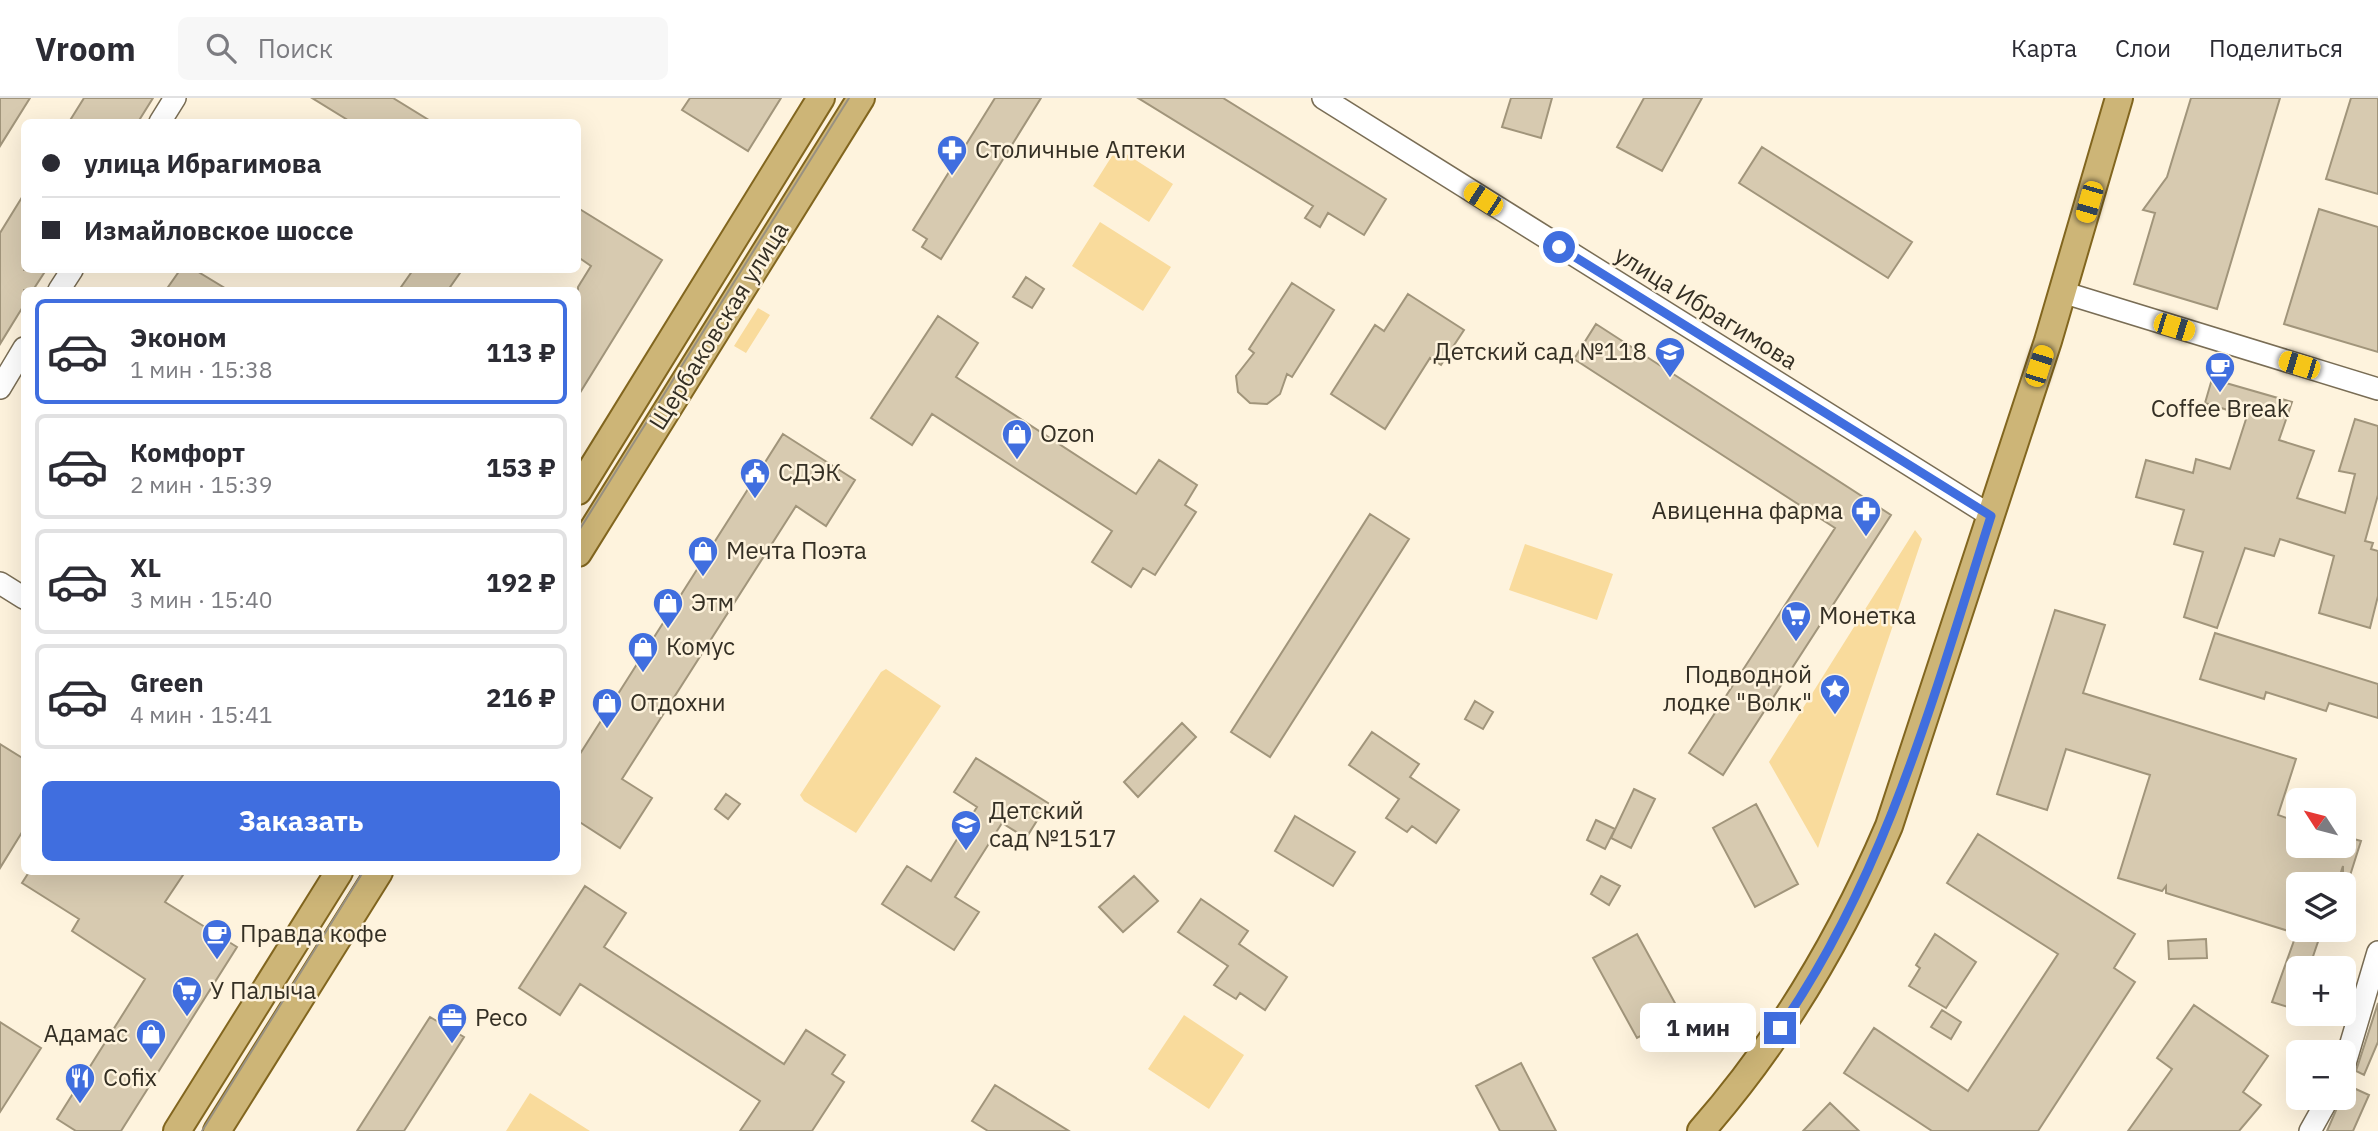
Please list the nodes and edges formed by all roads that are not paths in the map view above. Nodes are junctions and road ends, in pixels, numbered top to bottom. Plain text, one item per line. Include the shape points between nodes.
1 (175, 98) edge
2 (821, 98) edge
3 (861, 98) edge
4 (1323, 98) edge
5 (2119, 98) edge
6 (162, 119) edge
7 (2062, 292) junction
8 (21, 353) edge
9 (0, 388) edge
10 (2378, 390) edge
11 (581, 486) edge
12 (1991, 516) junction
13 (581, 548) edge
14 (0, 583) edge
15 (21, 596) edge
16 (337, 875) edge
17 (377, 875) edge
18 (2378, 952) edge
19 (2352, 1040) edge
20 (2322, 1110) edge
21 (177, 1131) edge
22 (217, 1131) edge
23 (1701, 1131) edge
24 (2310, 1131) edge

1 - 6 street
2 - 11 main road, Щербаковская улица
3 - 13 main road, Щербаковская улица
4 - 12 street, улица Ибрагимова
5 - 7 main road
7 - 10 street
7 - 12 main road
8 - 9 street
12 - 23 main road via 1889,825 1854,903 1807,989
14 - 15 street
16 - 21 main road
17 - 22 main road
18 - 19 street
20 - 24 street

